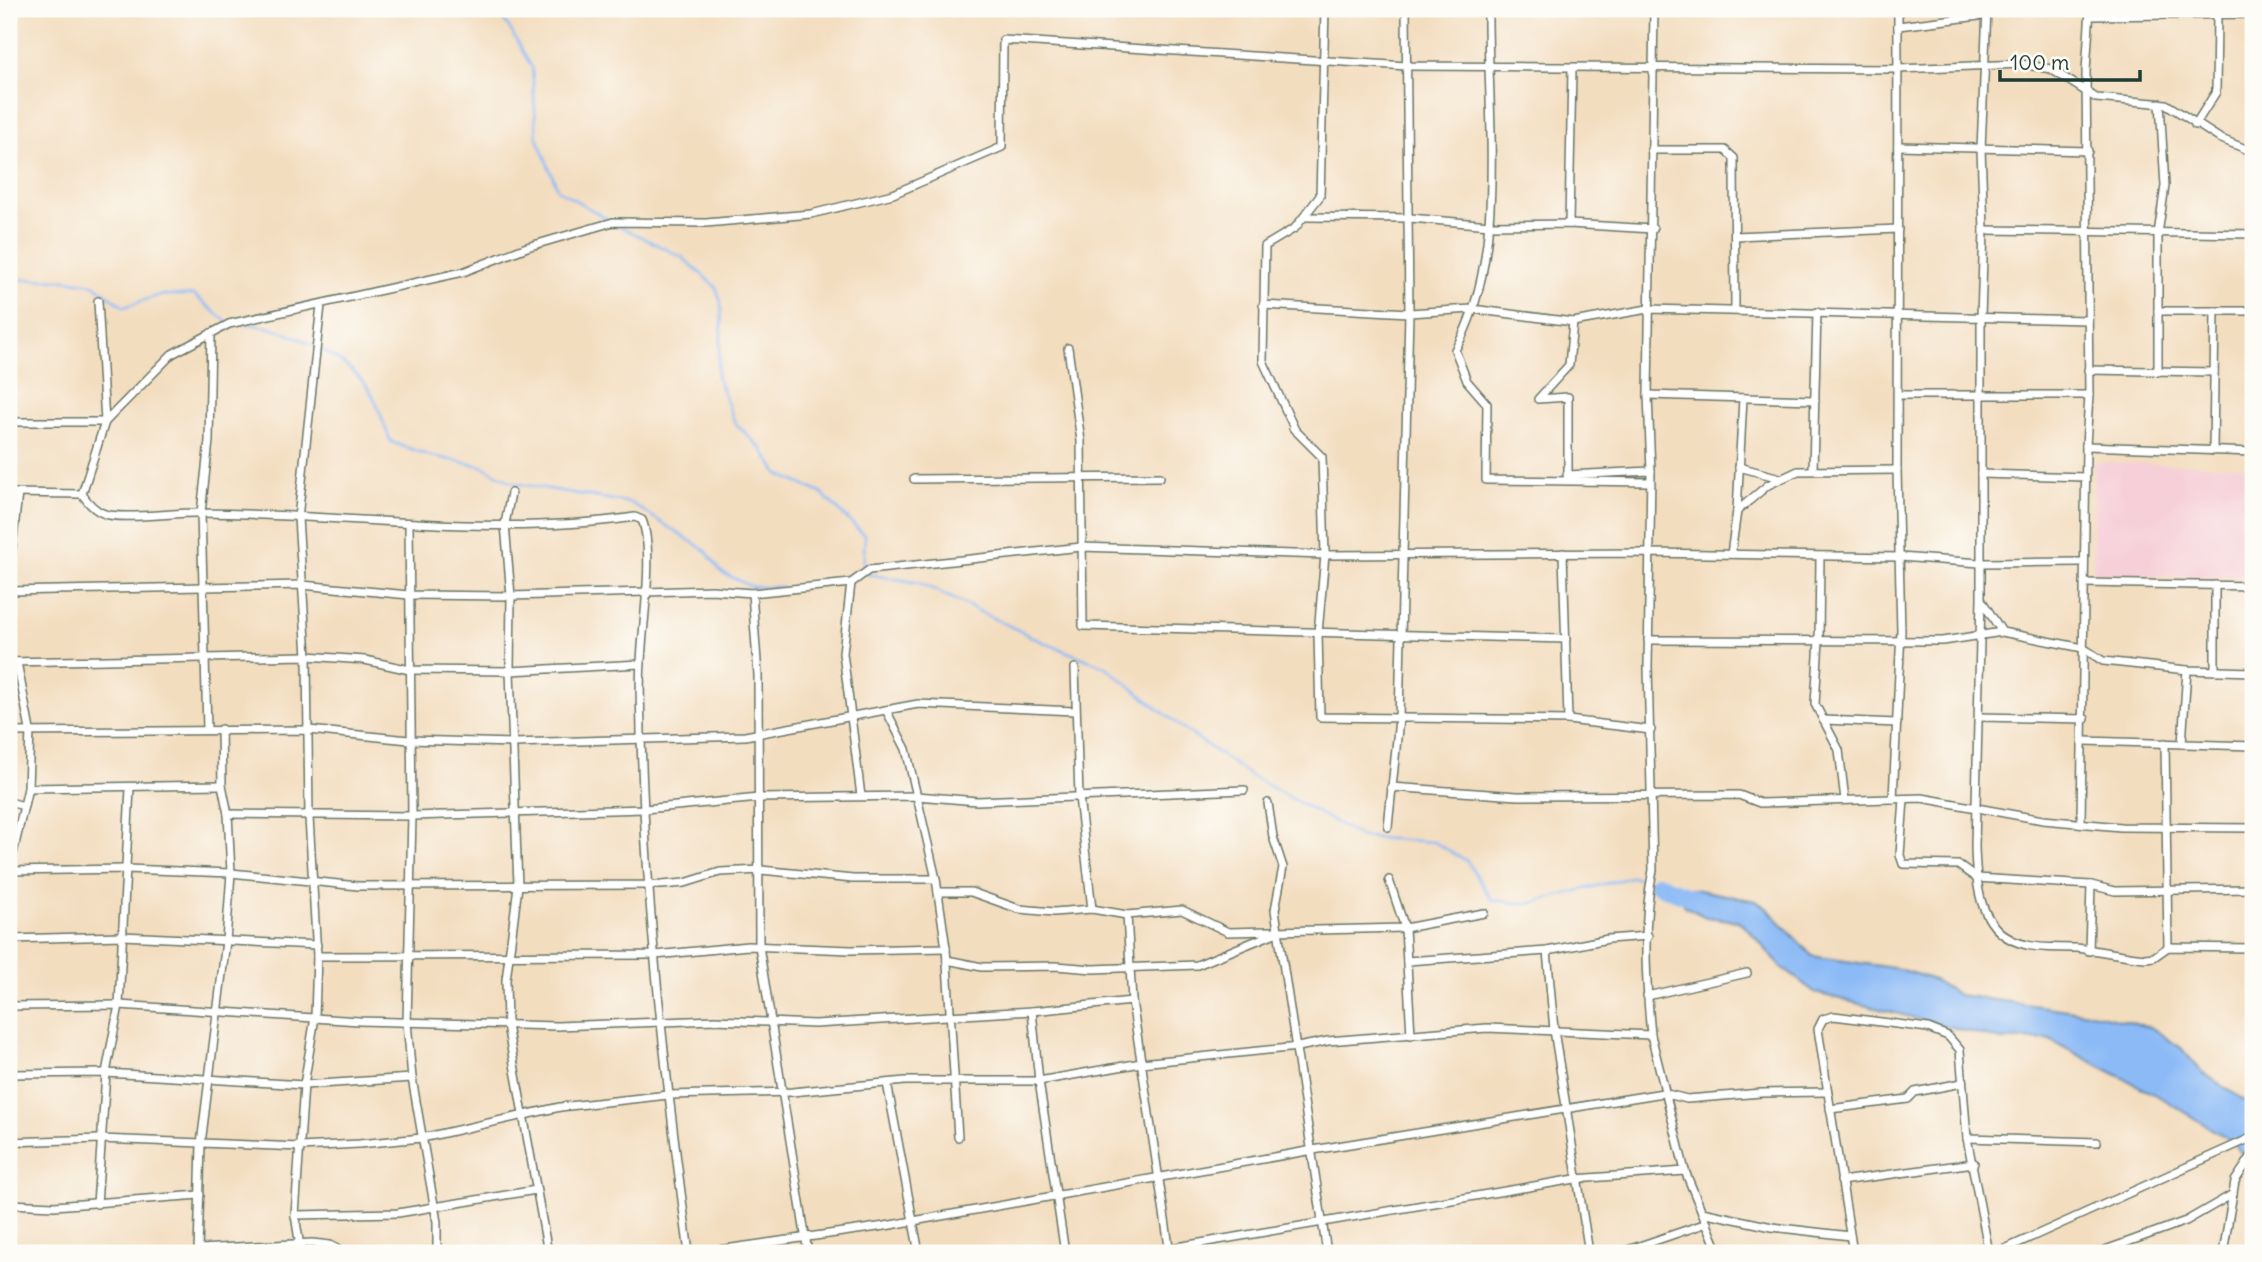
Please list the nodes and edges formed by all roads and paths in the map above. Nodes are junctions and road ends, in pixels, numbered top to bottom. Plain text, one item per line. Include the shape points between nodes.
1 (1406, 9) edge
2 (1488, 9) edge
3 (1654, 9) edge
4 (1898, 9) edge
5 (1323, 11) edge
6 (1987, 12) edge
7 (2090, 12) edge
8 (2253, 14) edge
9 (2217, 15) junction
10 (1898, 26) junction
11 (1325, 63) junction
12 (1407, 66) junction
13 (1654, 66) junction
14 (1986, 66) junction
15 (1488, 67) junction
16 (1572, 69) junction
17 (1898, 69) junction
18 (2086, 92) junction
19 (2160, 103) junction
20 (2195, 125) junction
21 (1898, 146) junction
22 (1981, 149) junction
23 (1651, 150) junction
24 (2088, 151) junction
25 (2253, 152) edge
26 (1305, 217) junction
27 (1410, 218) junction
28 (1569, 224) junction
29 (1490, 225) junction
30 (1653, 229) junction
31 (1898, 229) junction
32 (1984, 230) junction
33 (2089, 233) junction
34 (2158, 234) junction
35 (2253, 234) edge
36 (1735, 236) junction
37 (98, 301) dead end
38 (321, 304) junction
39 (1264, 305) junction
40 (1472, 309) junction
41 (1648, 309) junction
42 (1735, 310) junction
43 (2158, 311) junction
44 (2215, 311) junction
45 (2253, 311) edge
46 (1817, 312) junction
47 (1409, 313) junction
48 (1898, 313) junction
49 (1981, 317) junction
50 (2086, 320) junction
51 (1573, 322) junction
52 (211, 333) junction
53 (1068, 348) dead end
54 (2088, 370) junction
55 (2158, 372) junction
56 (2214, 372) junction
57 (1981, 394) junction
58 (1648, 395) junction
59 (1898, 395) junction
60 (2089, 395) junction
61 (1743, 398) junction
62 (1815, 400) junction
63 (9, 422) edge
64 (105, 422) junction
65 (2085, 446) junction
66 (2213, 451) junction
67 (2253, 452) edge
68 (1739, 467) junction
69 (1813, 470) junction
70 (1896, 470) junction
71 (1651, 471) junction
72 (1981, 474) junction
73 (1568, 475) junction
74 (1079, 477) junction
75 (1160, 477) dead end
76 (2085, 477) junction
77 (1780, 478) junction
78 (914, 479) dead end
79 (1486, 480) junction
80 (1650, 482) junction
81 (512, 493) dead end
82 (13, 494) edge
83 (82, 494) junction
84 (1737, 511) junction
85 (201, 513) junction
86 (298, 518) junction
87 (409, 523) junction
88 (505, 524) junction
89 (1081, 547) junction
90 (1563, 553) junction
91 (1649, 553) junction
92 (1731, 554) junction
93 (1325, 555) junction
94 (1403, 555) junction
95 (1820, 557) junction
96 (1900, 557) junction
97 (2084, 562) junction
98 (1980, 564) junction
99 (9, 576) edge
100 (851, 583) junction
101 (2084, 583) junction
102 (302, 585) junction
103 (2215, 585) junction
104 (2253, 586) edge
105 (204, 587) junction
106 (9, 591) edge
107 (752, 593) junction
108 (646, 594) junction
109 (409, 595) junction
110 (511, 596) junction
111 (1981, 599) junction
112 (1400, 632) junction
113 (2002, 632) junction
114 (1318, 633) junction
115 (1981, 633) junction
116 (1566, 639) junction
117 (1648, 640) junction
118 (1819, 640) junction
119 (1901, 641) junction
120 (2083, 648) junction
121 (307, 656) junction
122 (207, 657) junction
123 (13, 662) edge
124 (640, 664) junction
125 (1075, 668) dead end
126 (410, 670) junction
127 (2187, 670) junction
128 (510, 671) junction
129 (2215, 671) junction
130 (2253, 672) edge
131 (886, 710) junction
132 (1074, 711) junction
133 (1979, 717) junction
134 (851, 718) junction
135 (1399, 719) junction
136 (2085, 719) junction
137 (1568, 720) junction
138 (1823, 720) junction
139 (1897, 723) junction
140 (207, 729) junction
141 (221, 729) junction
142 (30, 730) junction
143 (309, 730) junction
144 (1651, 730) junction
145 (9, 732) edge
146 (758, 734) junction
147 (641, 738) junction
148 (410, 740) junction
149 (2084, 741) junction
150 (513, 743) junction
151 (2165, 743) junction
152 (2182, 744) junction
153 (2253, 746) edge
154 (222, 785) junction
155 (1391, 787) junction
156 (28, 788) junction
157 (130, 788) junction
158 (1244, 790) dead end
159 (861, 796) junction
160 (917, 796) junction
161 (1079, 797) junction
162 (1653, 797) junction
163 (760, 798) junction
164 (1893, 799) junction
165 (1904, 799) junction
166 (1846, 800) junction
167 (9, 802) edge
168 (1268, 803) dead end
169 (24, 806) junction
170 (1978, 808) junction
171 (645, 809) junction
172 (514, 813) junction
173 (228, 814) junction
174 (412, 816) junction
175 (309, 817) junction
176 (2081, 823) junction
177 (1388, 827) dead end
178 (2164, 828) junction
179 (2253, 828) edge
180 (126, 869) junction
181 (761, 870) junction
182 (9, 871) edge
183 (230, 873) junction
184 (1976, 878) junction
185 (936, 879) junction
186 (1389, 880) dead end
187 (314, 884) junction
188 (649, 884) junction
189 (2091, 885) junction
190 (518, 886) junction
191 (411, 887) junction
192 (2253, 889) edge
193 (938, 892) junction
194 (2166, 892) junction
195 (1092, 909) junction
196 (1485, 914) dead end
197 (1127, 915) junction
198 (1405, 928) junction
199 (1280, 931) junction
200 (122, 936) junction
201 (1648, 936) junction
202 (9, 939) edge
203 (226, 941) junction
204 (317, 945) junction
205 (760, 946) junction
206 (2168, 947) junction
207 (946, 948) junction
208 (2253, 948) edge
209 (1547, 951) junction
210 (2088, 951) junction
211 (408, 955) junction
212 (654, 955) junction
213 (317, 956) junction
214 (509, 957) junction
215 (947, 960) junction
216 (1407, 961) junction
217 (1128, 968) junction
218 (1746, 973) dead end
219 (1647, 996) junction
220 (1132, 1001) junction
221 (119, 1005) junction
222 (9, 1006) edge
223 (218, 1010) junction
224 (1032, 1011) junction
225 (950, 1016) junction
226 (315, 1017) junction
227 (407, 1023) junction
228 (659, 1023) junction
229 (771, 1023) junction
230 (507, 1025) junction
231 (1554, 1030) junction
232 (1411, 1035) junction
233 (1651, 1035) junction
234 (1298, 1047) junction
235 (1141, 1063) junction
236 (106, 1073) junction
237 (9, 1074) edge
238 (209, 1077) junction
239 (412, 1078) junction
240 (955, 1081) junction
241 (1039, 1081) junction
242 (887, 1083) junction
243 (1962, 1083) junction
244 (304, 1085) junction
245 (784, 1092) junction
246 (1827, 1092) junction
247 (1663, 1093) junction
248 (668, 1095) junction
249 (1566, 1109) junction
250 (1830, 1109) junction
251 (523, 1114) junction
252 (958, 1137) dead end
253 (2253, 1137) edge
254 (422, 1138) junction
255 (1967, 1138) junction
256 (100, 1139) junction
257 (9, 1142) edge
258 (2097, 1142) dead end
259 (201, 1144) junction
260 (300, 1147) junction
261 (1313, 1150) junction
262 (2253, 1154) edge
263 (1974, 1163) junction
264 (1685, 1171) junction
265 (1157, 1178) junction
266 (1575, 1179) junction
267 (1841, 1181) junction
268 (536, 1190) junction
269 (2233, 1194) junction
270 (200, 1195) junction
271 (1059, 1196) junction
272 (97, 1203) junction
273 (9, 1204) edge
274 (435, 1207) junction
275 (1702, 1212) junction
276 (295, 1215) junction
277 (914, 1221) junction
278 (1322, 1222) junction
279 (1707, 1223) junction
280 (1850, 1236) junction
281 (805, 1237) junction
282 (299, 1244) junction
283 (1169, 1250) edge
284 (199, 1251) edge
285 (301, 1253) edge
286 (345, 1253) edge
287 (438, 1253) edge
288 (548, 1253) edge
289 (689, 1253) edge
290 (696, 1253) edge
291 (808, 1253) edge
292 (919, 1253) edge
293 (1065, 1253) edge
294 (1142, 1253) edge
295 (1327, 1253) edge
296 (1588, 1253) edge
297 (1619, 1253) edge
298 (1719, 1253) edge
299 (1853, 1253) edge
300 (1989, 1253) edge
301 (1996, 1253) edge
302 (2097, 1253) edge
303 (2223, 1253) edge

1 - 12 street
2 - 15 street
3 - 13 street
4 - 10 street
5 - 11 street
6 - 10 street
6 - 14 street
7 - 9 street
7 - 18 street
8 - 9 street
9 - 20 street via 2216,92
10 - 17 street
11 - 12 street
11 - 26 street via 1320,196
11 - 38 street via 1003,40 1002,147 893,194 811,214 706,223 613,222 463,272
12 - 15 street
12 - 27 street
13 - 16 street
13 - 17 street
13 - 23 street
14 - 17 street
14 - 18 street via 2021,64 2051,69
14 - 22 street
15 - 16 street
15 - 29 street
16 - 28 street
17 - 21 street
18 - 19 street via 2101,99
18 - 24 street
19 - 20 street
19 - 34 street via 2165,186
20 - 25 street
21 - 22 street
21 - 31 street
22 - 24 street
22 - 32 street
23 - 30 street
23 - 36 street via 1725,150 1732,155
24 - 33 street
26 - 27 street
26 - 39 street via 1265,246
27 - 29 street
27 - 47 street
28 - 29 street
28 - 30 street
29 - 40 street
30 - 41 street
31 - 36 street
31 - 48 street
32 - 33 street
32 - 49 street
33 - 34 street
33 - 50 street
34 - 35 street
34 - 43 street
36 - 42 street
37 - 64 street
38 - 52 street via 229,324
38 - 86 street
39 - 47 street
39 - 93 street via 1263,361 1294,429 1322,457
40 - 47 street
40 - 51 street
40 - 79 street via 1455,350 1468,381 1486,404
41 - 42 street
41 - 51 street
41 - 58 street
42 - 46 street
43 - 44 street
43 - 55 street
44 - 45 street
44 - 56 street
46 - 48 street
46 - 62 street
47 - 94 street
48 - 49 street
48 - 59 street
49 - 50 street
49 - 57 street
50 - 54 street
51 - 73 street via 1569,365 1538,400 1568,397
52 - 64 street via 172,354
52 - 85 street via 209,441
53 - 74 street via 1081,441
54 - 55 street
54 - 60 street
55 - 56 street
56 - 66 street
57 - 59 street
57 - 60 street
57 - 72 street
58 - 61 street
58 - 71 street
59 - 70 street
60 - 65 street
61 - 62 street
61 - 68 street
62 - 69 street
63 - 64 street
64 - 83 street
65 - 66 street
65 - 76 street
66 - 67 street
68 - 77 street
68 - 84 street
69 - 70 street
69 - 77 street
70 - 96 street
71 - 73 street
71 - 80 street
72 - 76 street
72 - 98 street
73 - 79 street
74 - 75 street
74 - 78 street
74 - 89 street
76 - 97 street
77 - 84 street
79 - 80 street
80 - 91 street
81 - 88 street
82 - 83 street
82 - 99 street
83 - 85 street via 107,515
84 - 92 street
85 - 86 street
85 - 105 street
86 - 87 street
86 - 102 street
87 - 88 street
87 - 109 street
88 - 108 street via 640,519 646,536
88 - 110 street
89 - 93 street
89 - 100 street via 869,569
89 - 114 street via 1083,626
90 - 91 street
90 - 94 street
90 - 116 street
91 - 92 street
91 - 117 street
92 - 95 street
93 - 94 street
93 - 114 street
94 - 112 street
95 - 96 street
95 - 118 street
96 - 98 street
96 - 119 street
97 - 98 street
97 - 101 street
98 - 111 street
100 - 107 street
100 - 134 street via 843,653
101 - 103 street
101 - 120 street
102 - 105 street
102 - 109 street
102 - 121 street
103 - 104 street
103 - 129 street
105 - 106 street
105 - 122 street
107 - 108 street
107 - 146 street
108 - 110 street
108 - 124 street
109 - 110 street
109 - 126 street
110 - 128 street
111 - 113 street
111 - 115 street
112 - 114 street
112 - 116 street
112 - 135 street
113 - 115 street
113 - 120 street
114 - 135 street via 1320,717
115 - 119 street via 1962,640
115 - 133 street
116 - 137 street
117 - 118 street
117 - 144 street
118 - 119 street
118 - 138 street via 1814,695
119 - 139 street
120 - 127 street via 2103,661
120 - 136 street
121 - 122 street
121 - 126 street via 365,660
121 - 143 street
122 - 123 street
122 - 140 street
123 - 142 street
124 - 128 street
124 - 147 street
125 - 132 street
126 - 128 street
126 - 148 street
127 - 129 street
127 - 152 street
128 - 150 street
129 - 130 street
131 - 132 street via 918,704
131 - 134 street
131 - 160 street via 906,749
132 - 161 street
133 - 136 street
133 - 170 street
134 - 146 street
134 - 159 street
135 - 137 street
135 - 155 street
136 - 149 street
137 - 144 street
138 - 139 street
138 - 166 street via 1841,758
139 - 164 street
140 - 141 street
140 - 142 street
141 - 143 street
141 - 154 street
142 - 145 street
142 - 156 street
143 - 148 street
143 - 175 street
144 - 162 street
146 - 147 street
146 - 163 street
147 - 150 street
147 - 171 street
148 - 150 street
148 - 174 street
149 - 151 street
149 - 176 street
150 - 172 street
151 - 152 street
151 - 178 street
152 - 153 street
154 - 157 street
154 - 173 street
155 - 162 street via 1517,796
155 - 177 street
156 - 157 street
156 - 169 street
157 - 180 street
158 - 161 street
159 - 160 street
159 - 163 street
160 - 161 street via 977,801
160 - 185 street
161 - 195 street
162 - 166 street via 1740,795 1760,803
162 - 201 street
163 - 171 street
163 - 181 street
164 - 165 street
164 - 166 street
165 - 170 street
165 - 184 street via 1903,864 1958,864
167 - 169 street
168 - 199 street via 1283,867 1275,911
169 - 182 street
170 - 176 street
170 - 184 street
171 - 172 street
171 - 188 street
172 - 174 street
172 - 190 street
173 - 175 street
173 - 183 street
174 - 175 street
174 - 191 street
175 - 187 street
176 - 178 street
178 - 179 street
178 - 194 street
180 - 182 street
180 - 183 street
180 - 200 street
181 - 185 street via 853,879
181 - 188 street
181 - 205 street
183 - 187 street
183 - 203 street
184 - 189 street
184 - 210 street via 1992,928 2026,945
185 - 193 street
186 - 198 street
187 - 191 street
187 - 204 street
188 - 190 street
188 - 212 street
189 - 194 street via 2115,891
189 - 210 street
190 - 191 street
190 - 214 street
191 - 211 street
192 - 194 street
193 - 195 street via 971,892 1019,909
193 - 207 street
194 - 206 street
195 - 197 street
196 - 198 street
197 - 199 street via 1182,910 1228,932
197 - 217 street
198 - 199 street
198 - 216 street
199 - 217 street via 1198,965
199 - 234 street
200 - 202 street
200 - 203 street
200 - 221 street
201 - 209 street
201 - 219 street
203 - 204 street
203 - 223 street
204 - 213 street
205 - 207 street
205 - 212 street
205 - 229 street
206 - 208 street
206 - 210 street via 2145,958
207 - 215 street
209 - 216 street
209 - 231 street
211 - 213 street
211 - 214 street
211 - 227 street
212 - 214 street
212 - 228 street
213 - 226 street
214 - 230 street
215 - 217 street via 982,967
215 - 225 street
216 - 232 street
217 - 220 street
218 - 219 street
219 - 233 street
220 - 224 street
220 - 235 street
221 - 222 street
221 - 223 street
221 - 236 street
223 - 226 street
223 - 238 street
224 - 225 street
224 - 241 street
225 - 229 street
225 - 240 street
226 - 227 street
226 - 244 street
227 - 230 street
227 - 239 street
228 - 229 street
228 - 230 street
228 - 248 street
229 - 245 street
230 - 251 street
231 - 232 street via 1486,1028
231 - 233 street
231 - 249 street
232 - 234 street
233 - 247 street
234 - 235 street
234 - 261 street
235 - 241 street
235 - 265 street
236 - 237 street
236 - 238 street
236 - 256 street
238 - 244 street
238 - 259 street
239 - 244 street
239 - 254 street
240 - 241 street
240 - 242 street
240 - 252 street
241 - 271 street
242 - 245 street
242 - 277 street
243 - 246 street via 1960,1050 1948,1036 1928,1028 1834,1016 1823,1019 1818,1029
243 - 250 street via 1915,1092 1908,1099
243 - 255 street
244 - 260 street
245 - 248 street
245 - 281 street
246 - 247 street via 1687,1099
246 - 250 street
247 - 249 street
247 - 264 street
248 - 251 street
248 - 289 street
249 - 261 street
249 - 266 street
250 - 267 street
251 - 254 street
251 - 268 street
253 - 301 street
254 - 260 street
254 - 274 street
255 - 258 street
255 - 263 street
256 - 257 street
256 - 259 street
256 - 272 street
259 - 260 street
259 - 270 street
260 - 276 street
261 - 265 street
261 - 278 street
262 - 269 street via 2240,1170
263 - 267 street
263 - 300 street
264 - 266 street
264 - 275 street
265 - 271 street
265 - 283 street
266 - 278 street
266 - 296 street
267 - 280 street
268 - 274 street
268 - 288 street
269 - 302 street via 2186,1222
269 - 303 street
270 - 272 street
270 - 284 street
271 - 277 street
271 - 293 street
272 - 273 street
274 - 276 street via 364,1216
274 - 287 street
275 - 279 street
275 - 280 street via 1772,1227
276 - 282 street
277 - 281 street
277 - 292 street
278 - 283 street
278 - 295 street
279 - 297 street
279 - 298 street
280 - 299 street
281 - 290 street
281 - 291 street
282 - 284 street
282 - 285 street
282 - 286 street via 330,1245
283 - 294 street

